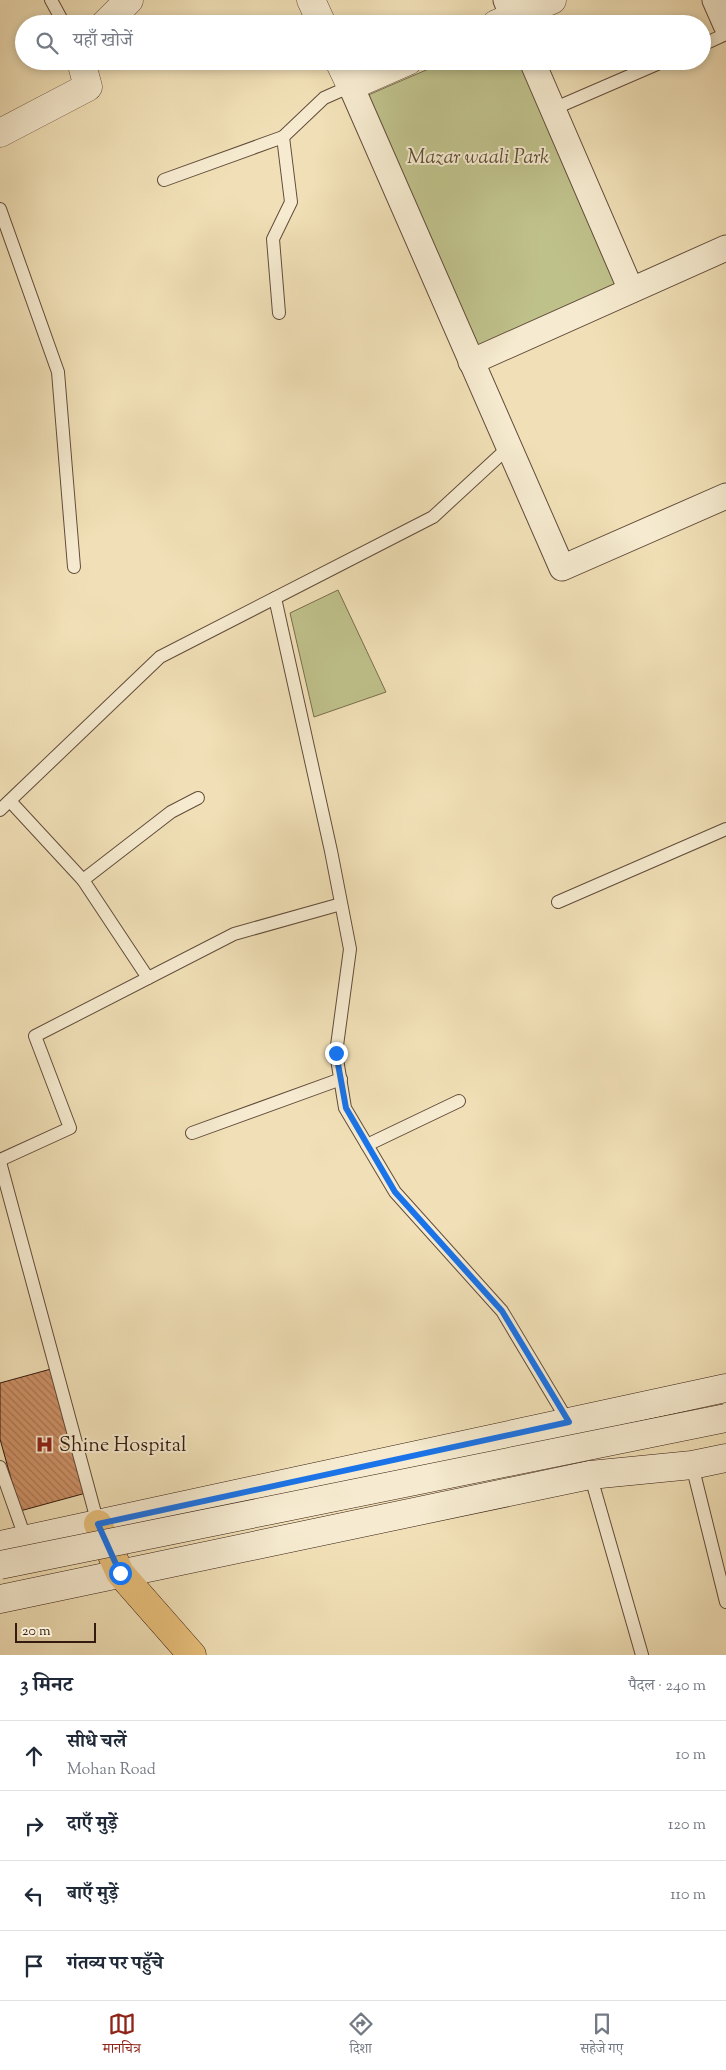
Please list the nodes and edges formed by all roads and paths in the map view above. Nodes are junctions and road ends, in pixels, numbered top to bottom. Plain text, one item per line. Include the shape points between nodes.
1 (51, 0) edge
2 (128, 0) edge
3 (311, 0) edge
4 (552, 0) edge
5 (715, 0) edge
6 (59, 15) edge
7 (114, 15) edge
8 (318, 15) edge
9 (511, 15) edge
10 (726, 25) edge
11 (726, 34) edge
12 (711, 41) edge
13 (83, 70) edge
14 (343, 70) edge
15 (387, 70) edge
16 (536, 70) edge
17 (644, 70) edge
18 (351, 86) junction
19 (553, 110) junction
20 (0, 133) edge
21 (283, 137) junction
22 (164, 180) dead end
23 (0, 209) edge
24 (726, 248) edge
25 (631, 290) junction
26 (279, 313) dead end
27 (471, 362) junction
28 (508, 447) junction
29 (726, 496) edge
30 (74, 567) dead end
31 (275, 598) junction
32 (198, 798) dead end
33 (10, 801) junction
34 (0, 810) edge
35 (726, 829) edge
36 (83, 880) junction
37 (558, 902) dead end
38 (341, 904) junction
39 (148, 978) junction
40 (341, 1079) junction
41 (459, 1101) dead end
42 (192, 1133) dead end
43 (367, 1145) junction
44 (0, 1161) edge
45 (726, 1388) edge
46 (726, 1418) edge
47 (573, 1431) junction
48 (726, 1458) edge
49 (692, 1465) junction
50 (587, 1466) junction
51 (0, 1467) edge
52 (98, 1524) junction
53 (13, 1542) edge
54 (0, 1565) edge
55 (120, 1573) junction
56 (0, 1599) edge
57 (726, 1602) edge
58 (192, 1655) edge
59 (642, 1655) edge

1 - 6 lane
2 - 7 main road
3 - 8 main road
4 - 9 main road
5 - 10 street
11 - 12 lane
13 - 20 main road via 88,87
14 - 18 main road
15 - 18 main road
16 - 19 street
17 - 19 lane
18 - 21 lane via 324,98
18 - 27 street
19 - 25 street
21 - 22 lane
21 - 26 lane via 291,202 273,239
23 - 30 lane via 58,372
24 - 25 street
25 - 27 street
27 - 28 street
28 - 29 street via 562,568
28 - 31 lane via 433,517
31 - 33 lane via 160,657
31 - 38 lane
32 - 36 lane via 171,812
33 - 34 lane
33 - 36 lane
35 - 37 lane
36 - 39 lane
38 - 39 lane via 234,934
38 - 40 lane via 350,949 336,1053
39 - 44 lane via 35,1036 70,1128
40 - 42 lane
40 - 43 lane via 346,1108
41 - 43 lane
43 - 47 lane via 395,1192 502,1311
44 - 52 lane
45 - 47 main road
46 - 54 main road, bridge
47 - 50 lane
47 - 52 main road
48 - 49 main road
49 - 50 main road
49 - 57 lane
50 - 55 main road
50 - 59 lane
51 - 53 lane
52 - 53 main road
52 - 55 main road
55 - 56 main road
55 - 58 main road

